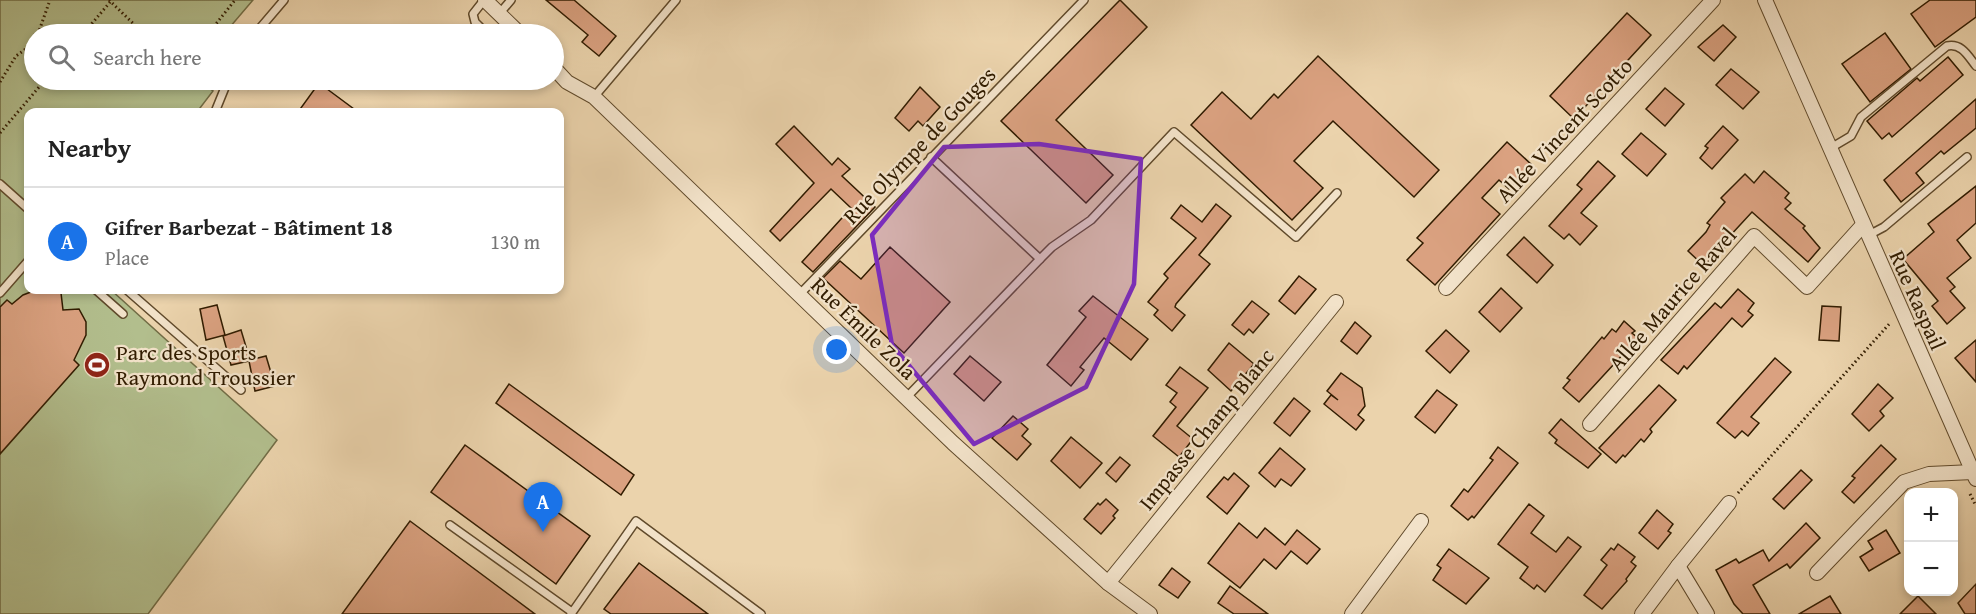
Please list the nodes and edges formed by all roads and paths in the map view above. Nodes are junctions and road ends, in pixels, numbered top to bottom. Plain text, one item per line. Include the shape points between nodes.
1 (50, 0) edge
2 (111, 0) edge
3 (235, 0) edge
4 (284, 0) edge
5 (484, 0) edge
6 (511, 0) edge
7 (676, 0) edge
8 (1084, 0) edge
9 (1713, 0) edge
10 (1765, 0) edge
11 (499, 14) junction
12 (42, 24) edge
13 (91, 24) edge
14 (134, 24) edge
15 (216, 24) edge
16 (264, 24) edge
17 (477, 24) edge
18 (510, 24) edge
19 (24, 48) edge
20 (1976, 66) edge
21 (564, 79) edge
22 (0, 82) edge
23 (37, 90) edge
24 (224, 90) edge
25 (594, 96) junction
26 (217, 108) edge
27 (0, 133) edge
28 (1829, 149) junction
29 (931, 157) junction
30 (1967, 157) dead end
31 (0, 184) edge
32 (1337, 193) dead end
33 (24, 205) edge
34 (1865, 231) junction
35 (1040, 259) junction
36 (24, 266) edge
37 (1446, 288) dead end
38 (0, 293) edge
39 (100, 294) edge
40 (132, 294) edge
41 (799, 295) junction
42 (1336, 302) dead end
43 (1901, 311) junction
44 (123, 314) dead end
45 (241, 390) dead end
46 (906, 398) junction
47 (1590, 424) dead end
48 (1974, 475) edge
49 (1729, 503) joint
50 (1421, 521) dead end
51 (450, 525) dead end
52 (1678, 566) junction
53 (1817, 573) dead end
54 (1108, 583) junction
55 (571, 613) edge
56 (761, 614) edge
57 (1150, 614) edge
58 (1352, 614) edge
59 (1642, 614) edge
60 (1707, 614) edge

1 - 12 path
2 - 13 path
2 - 14 path
3 - 15 path
4 - 16 lane
5 - 11 street
5 - 17 lane via 473,14
6 - 11 lane
7 - 25 lane
8 - 29 lane, Rue Olympe de Gouges
9 - 37 street, Allée Vincent Scotto
10 - 28 street, Rue Raspail
11 - 18 street
19 - 22 path
20 - 28 lane via 1962,48 1947,46 1861,117 1851,136
21 - 25 street, Rue Émile Zola
23 - 27 path
24 - 26 lane
25 - 41 street, Rue Émile Zola
28 - 34 street, Rue Raspail
29 - 35 lane
29 - 41 lane, Rue Olympe de Gouges
30 - 34 lane, Rue Raspail via 1884,227
31 - 33 lane
32 - 35 lane via 1296,237 1174,132 1091,220
34 - 43 street, Rue Raspail
34 - 47 street, Allée Maurice Ravel via 1807,287 1754,236
35 - 46 lane
36 - 38 lane
39 - 44 lane
40 - 45 lane
41 - 46 street, Rue Émile Zola
42 - 54 street, Impasse Champ Blanc
43 - 48 street, Rue Raspail
43 - 49 path
46 - 54 street, Rue Émile Zola
48 - 53 street via 1929,474 1904,482
49 - 52 street
50 - 58 street
51 - 55 lane
52 - 59 street
52 - 60 street
54 - 57 street, Rue Émile Zola
55 - 56 lane via 636,521

